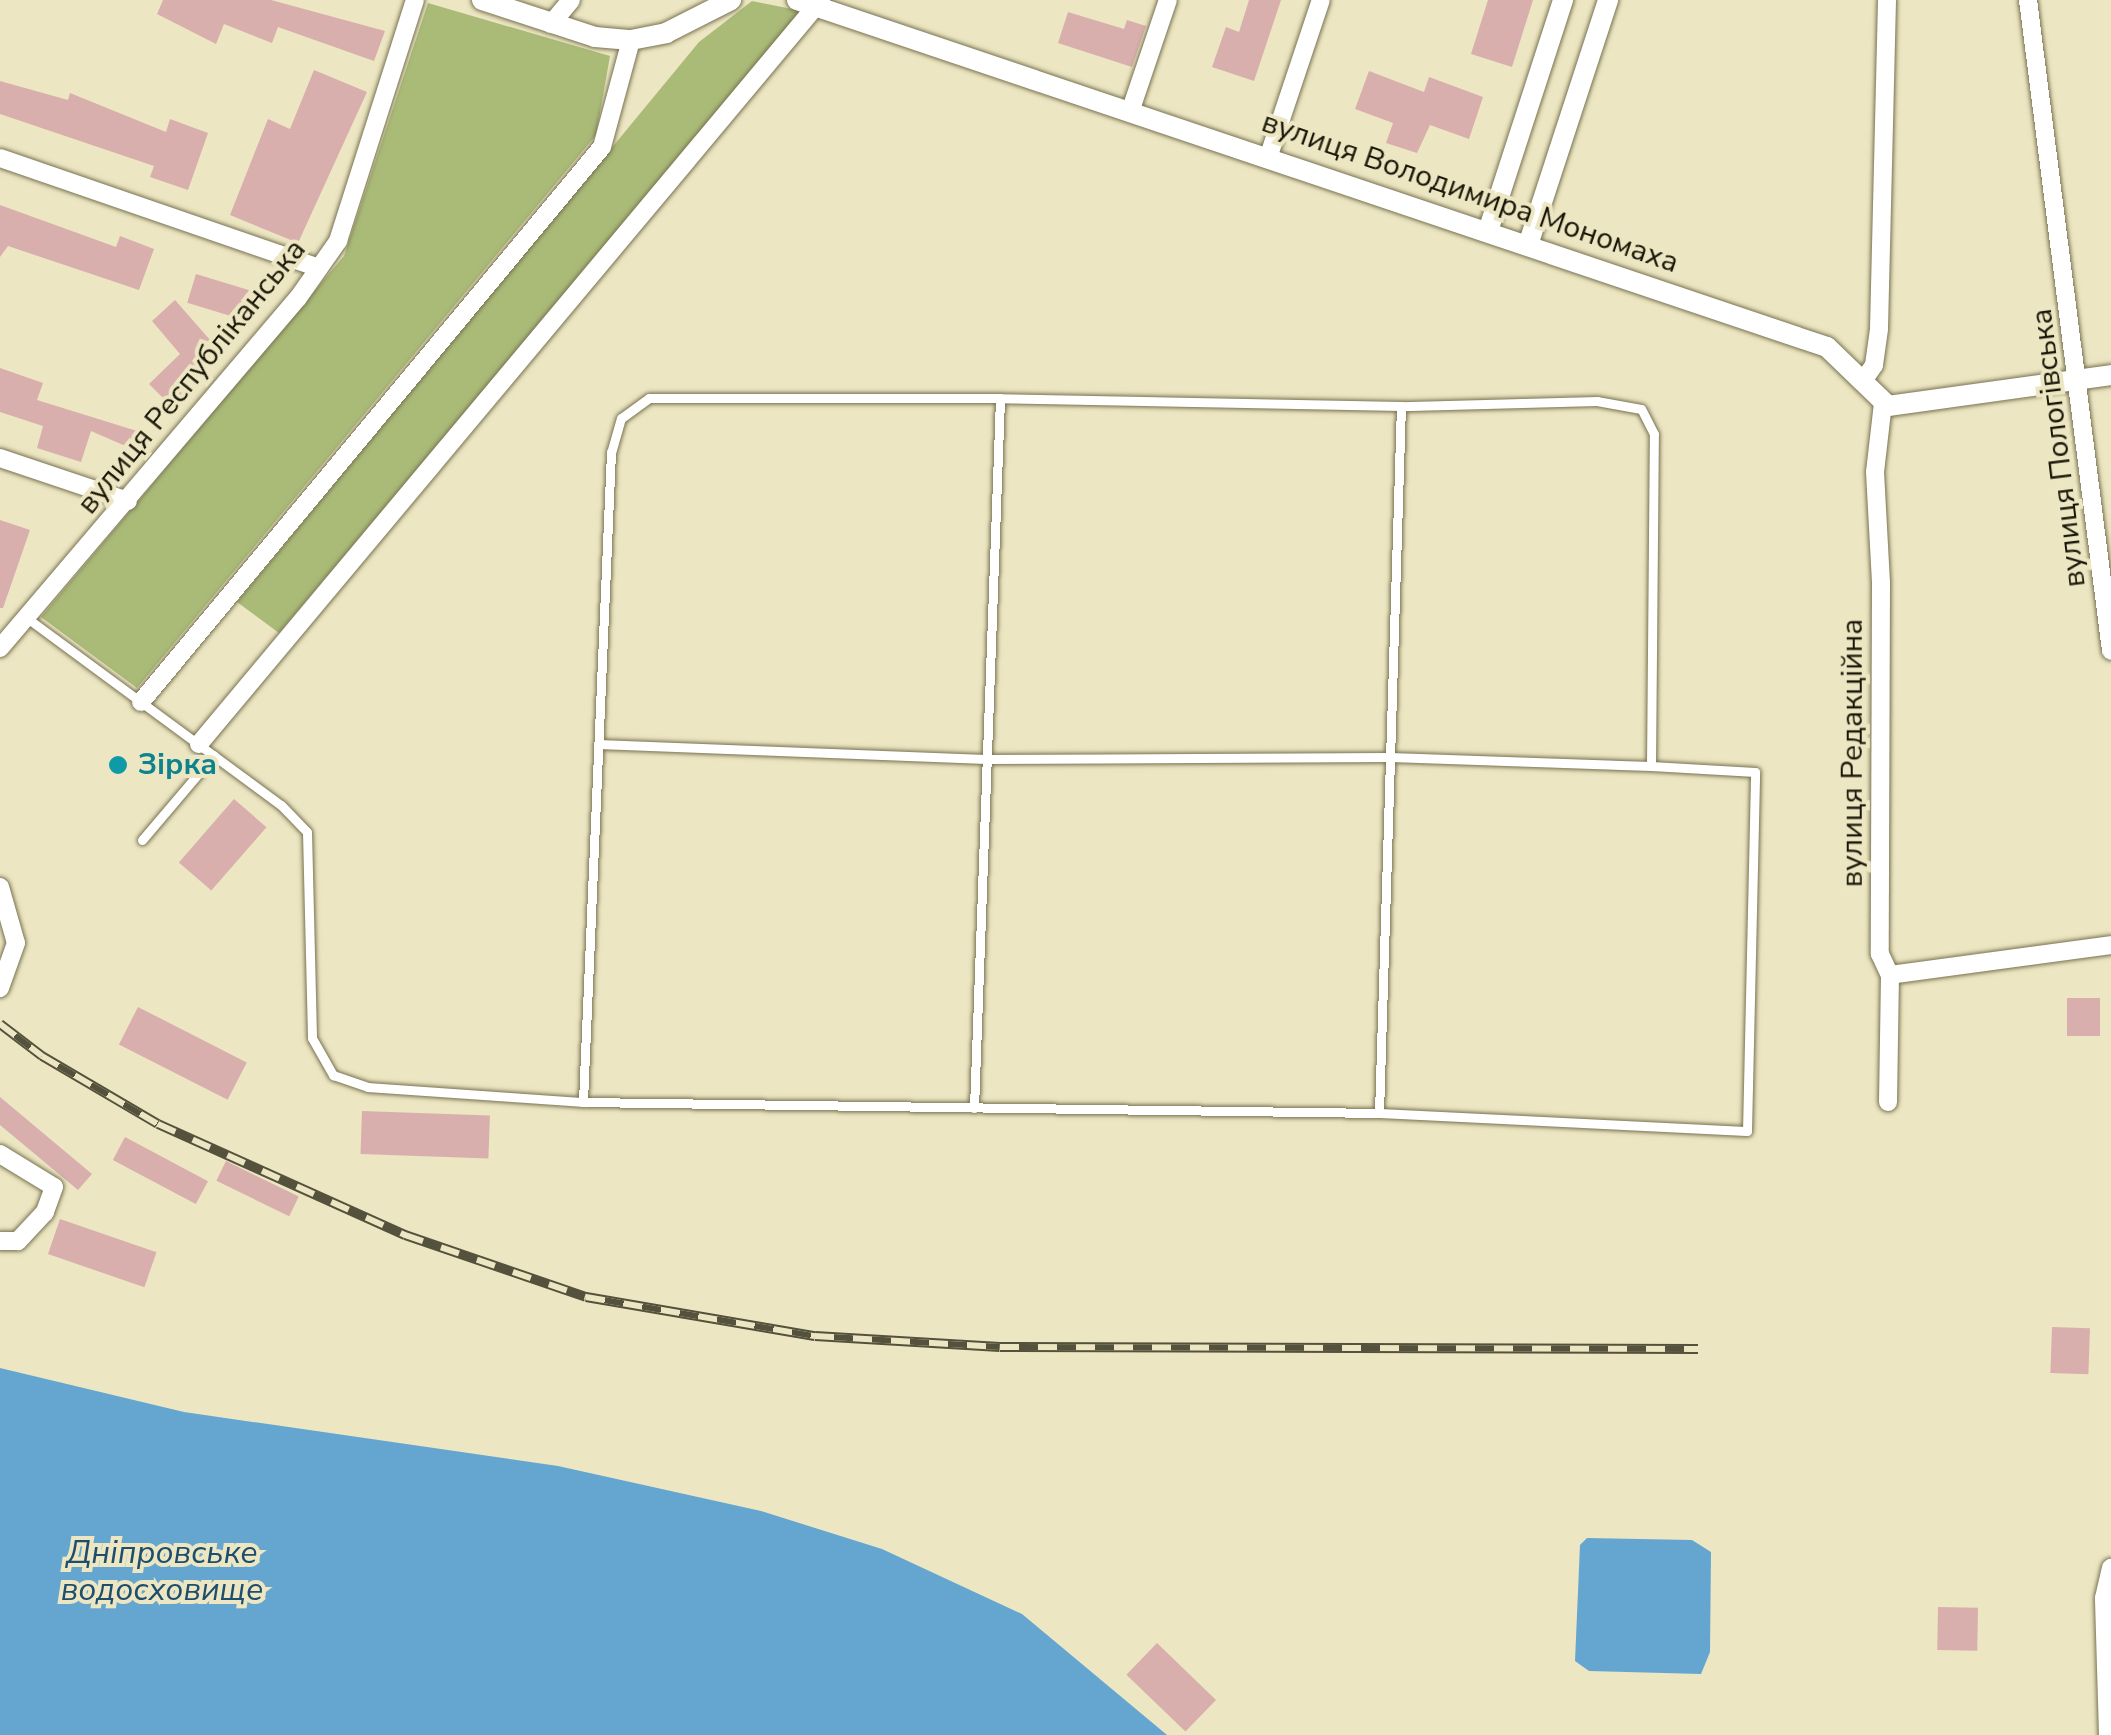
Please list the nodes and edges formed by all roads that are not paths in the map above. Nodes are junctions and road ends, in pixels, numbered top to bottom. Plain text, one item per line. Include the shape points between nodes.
1 (415, 0) edge
2 (482, 0) edge
3 (571, 0) edge
4 (732, 0) edge
5 (1168, 0) edge
6 (1321, 0) edge
7 (1563, 0) edge
8 (1608, 0) edge
9 (1887, 0) edge
10 (2028, 0) edge
11 (811, 2) edge
12 (550, 24) junction
13 (632, 40) junction
14 (1131, 108) junction
15 (1270, 156) junction
16 (0, 158) edge
17 (1489, 228) junction
18 (1530, 242) junction
19 (319, 268) junction
20 (2111, 375) edge
21 (1865, 378) junction
22 (2080, 380) junction
23 (1000, 398) junction
24 (1883, 404) junction
25 (1401, 406) junction
26 (0, 458) edge
27 (128, 501) junction
28 (14, 625) edge
29 (0, 648) edge
30 (2111, 652) edge
31 (141, 702) junction
32 (598, 744) junction
33 (206, 750) junction
34 (1390, 757) junction
35 (986, 759) junction
36 (1651, 766) junction
37 (142, 840) dead end
38 (0, 887) edge
39 (2111, 946) edge
40 (1890, 976) junction
41 (0, 988) edge
42 (583, 1102) junction
43 (1888, 1102) dead end
44 (974, 1108) junction
45 (1379, 1113) junction
46 (0, 1154) edge
47 (0, 1241) edge
48 (2111, 1568) edge
49 (2108, 1735) edge

1 - 19 street, вулиця Республіканська via 338,240
2 - 12 street
3 - 12 street
4 - 13 street via 666,33
5 - 14 street
6 - 15 street
7 - 17 street
8 - 18 street
9 - 21 street via 1879,328
10 - 22 street, вулиця Пологівська
11 - 14 street, вулиця Володимира Мономаха
11 - 33 street
12 - 13 street
13 - 31 street via 602,147
14 - 15 street, вулиця Володимира Мономаха
15 - 17 street, вулиця Володимира Мономаха
16 - 19 street
17 - 18 street, вулиця Володимира Мономаха
18 - 21 street, вулиця Володимира Мономаха via 1827,347
19 - 27 street, вулиця Республіканська
20 - 22 street
21 - 24 street, вулиця Володимира Мономаха
22 - 24 street via 1896,408
22 - 30 street, вулиця Пологівська
23 - 25 lane
23 - 32 lane via 649,398 621,418 611,452
23 - 35 lane
24 - 40 street, вулиця Редакційна via 1875,434 1880,954
25 - 34 lane
25 - 36 lane via 1597,401 1641,409 1654,434
26 - 27 street
27 - 28 street, вулиця Республіканська
28 - 29 street, вулиця Республіканська
28 - 31 lane
31 - 33 lane
32 - 35 lane
32 - 42 lane
33 - 37 lane
33 - 42 lane via 306,832 312,1038 333,1075 368,1086
34 - 35 lane
34 - 36 lane
34 - 45 lane
35 - 44 lane
36 - 45 lane via 1754,772 1747,1132
38 - 41 street via 16,943
39 - 40 street
40 - 43 street, вулиця Редакційна
42 - 44 lane
44 - 45 lane
46 - 47 street via 54,1187 46,1212 18,1240
48 - 49 street via 2104,1598

